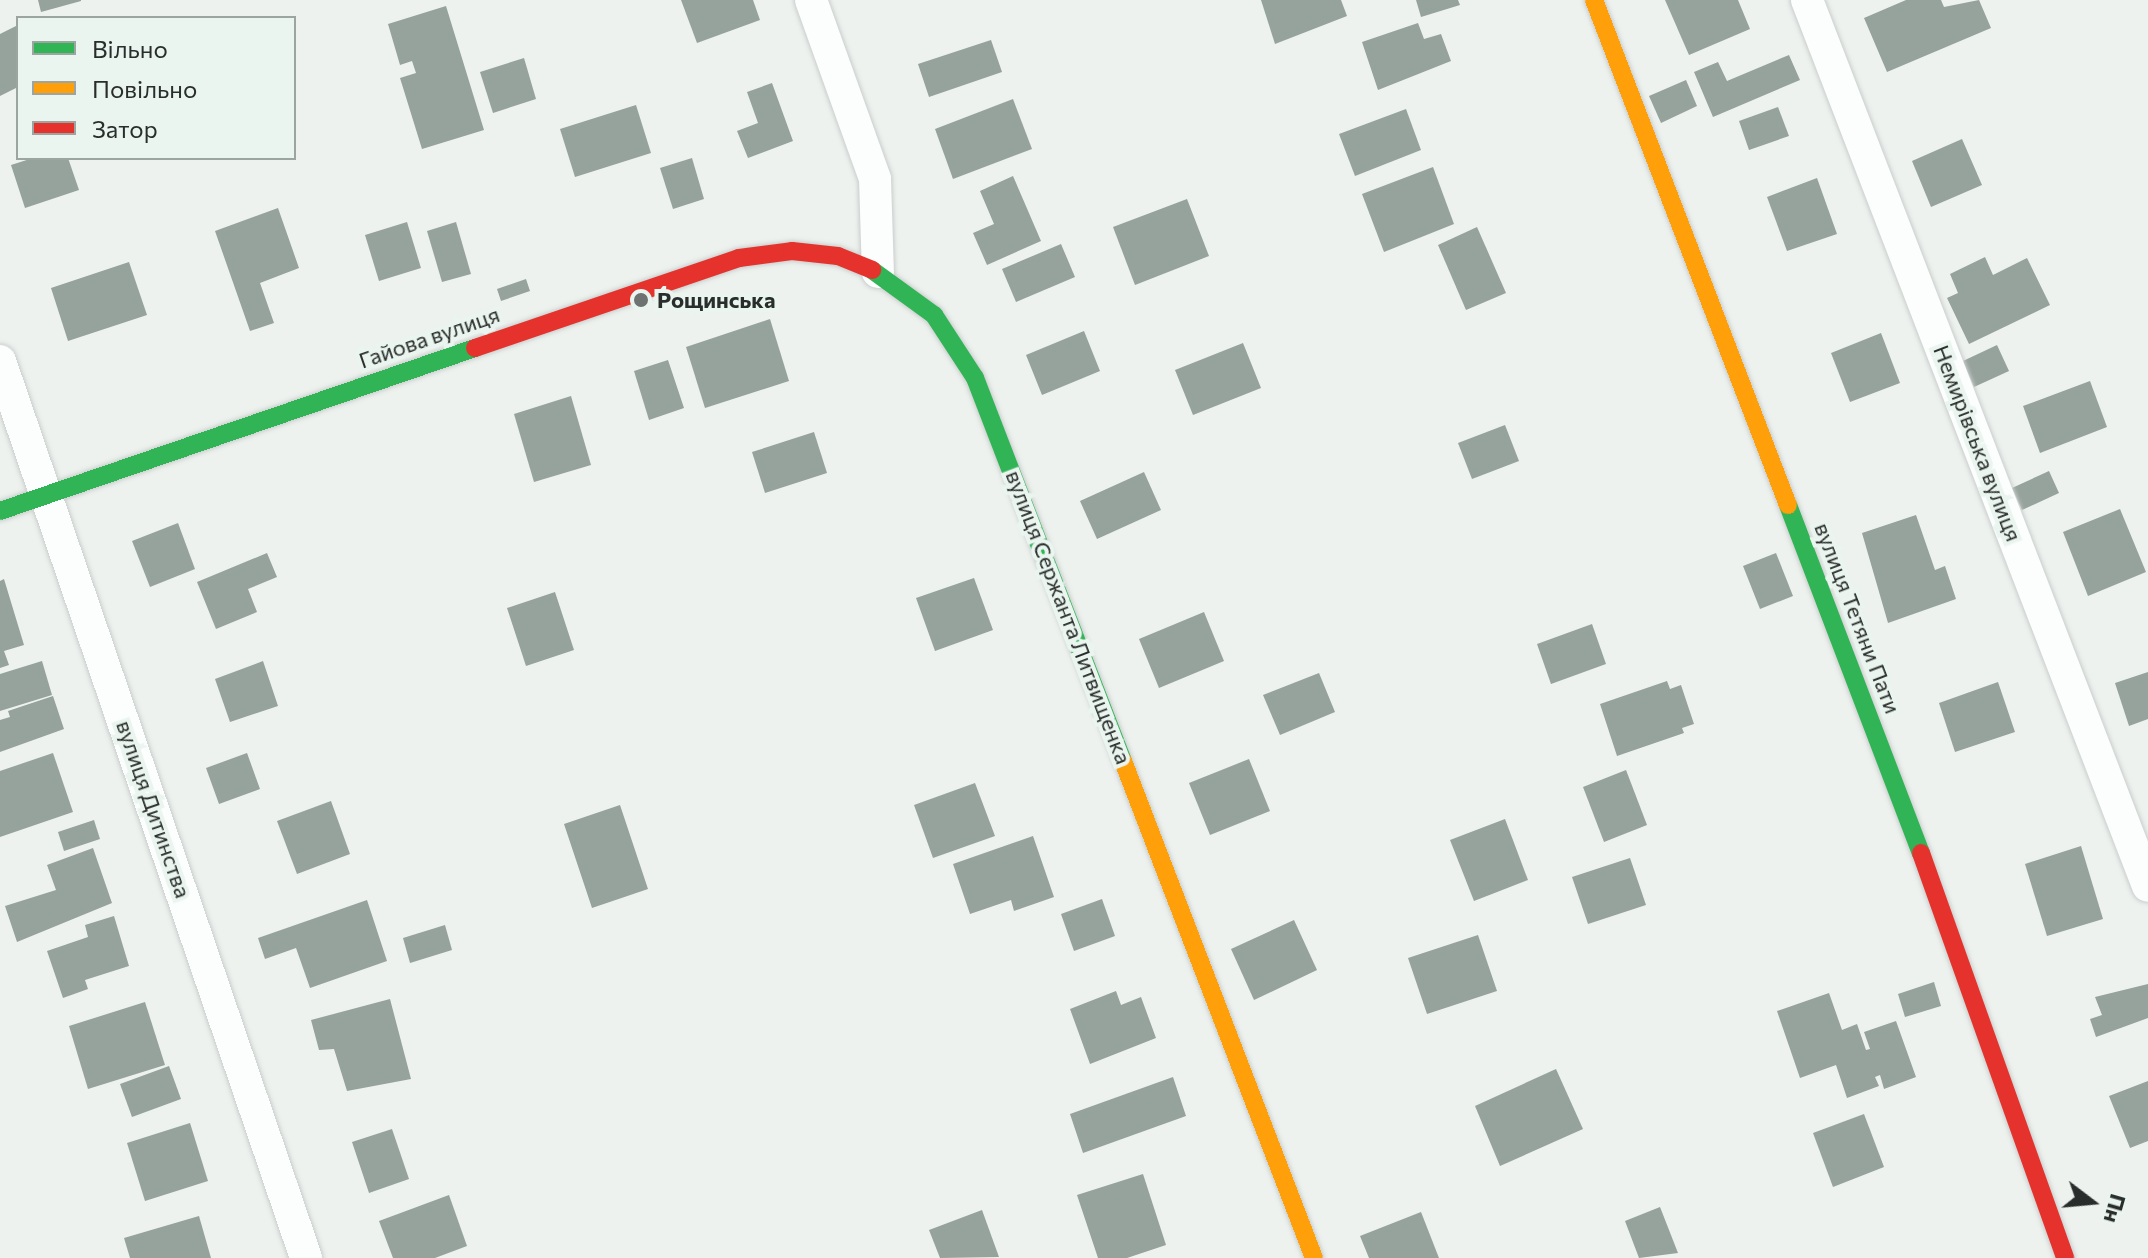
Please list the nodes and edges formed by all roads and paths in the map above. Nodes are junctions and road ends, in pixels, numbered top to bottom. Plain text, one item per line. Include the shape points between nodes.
1 (811, 0) edge
2 (1594, 0) edge
3 (1807, 0) edge
4 (878, 272) junction
5 (0, 361) edge
6 (46, 496) junction
7 (0, 511) edge
8 (2148, 886) edge
9 (306, 1258) edge
10 (1314, 1258) edge
11 (2065, 1258) edge

1 - 4 street via 875,179
2 - 11 main road, вулиця Тетяни Пати via 1907,813
3 - 8 street, Немирівська вулиця
4 - 6 main road, Гайова вулиця via 823,254 792,251 739,258
4 - 10 main road, вулиця Сержанта Литвищенка via 934,315 975,378
5 - 6 street, вулиця Дитинства
6 - 7 main road, Гайова вулиця
6 - 9 street, вулиця Дитинства

